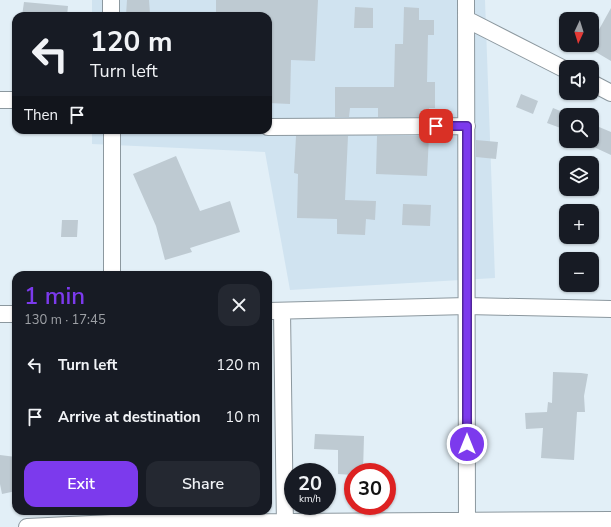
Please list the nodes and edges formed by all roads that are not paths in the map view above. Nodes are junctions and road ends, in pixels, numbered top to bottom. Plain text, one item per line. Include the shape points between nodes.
1 (112, 0) edge
2 (466, 0) edge
3 (112, 12) edge
4 (466, 19) junction
5 (559, 66) edge
6 (599, 87) edge
7 (611, 93) edge
8 (0, 100) edge
9 (12, 100) edge
10 (467, 126) junction
11 (272, 127) edge
12 (112, 134) edge
13 (112, 271) edge
14 (467, 306) junction
15 (611, 309) edge
16 (275, 311) edge
17 (0, 314) edge
18 (12, 314) edge
19 (112, 520) edge
20 (611, 520) edge
21 (467, 524) edge
22 (285, 525) edge
23 (27, 527) edge

1 - 3 street
2 - 4 street
4 - 5 street
4 - 10 street
6 - 7 street
8 - 9 street
10 - 11 street
10 - 14 street
12 - 13 street
14 - 15 street
14 - 16 street
14 - 21 street
16 - 22 street
17 - 18 street
19 - 22 street
19 - 23 street
20 - 21 street
21 - 22 street

